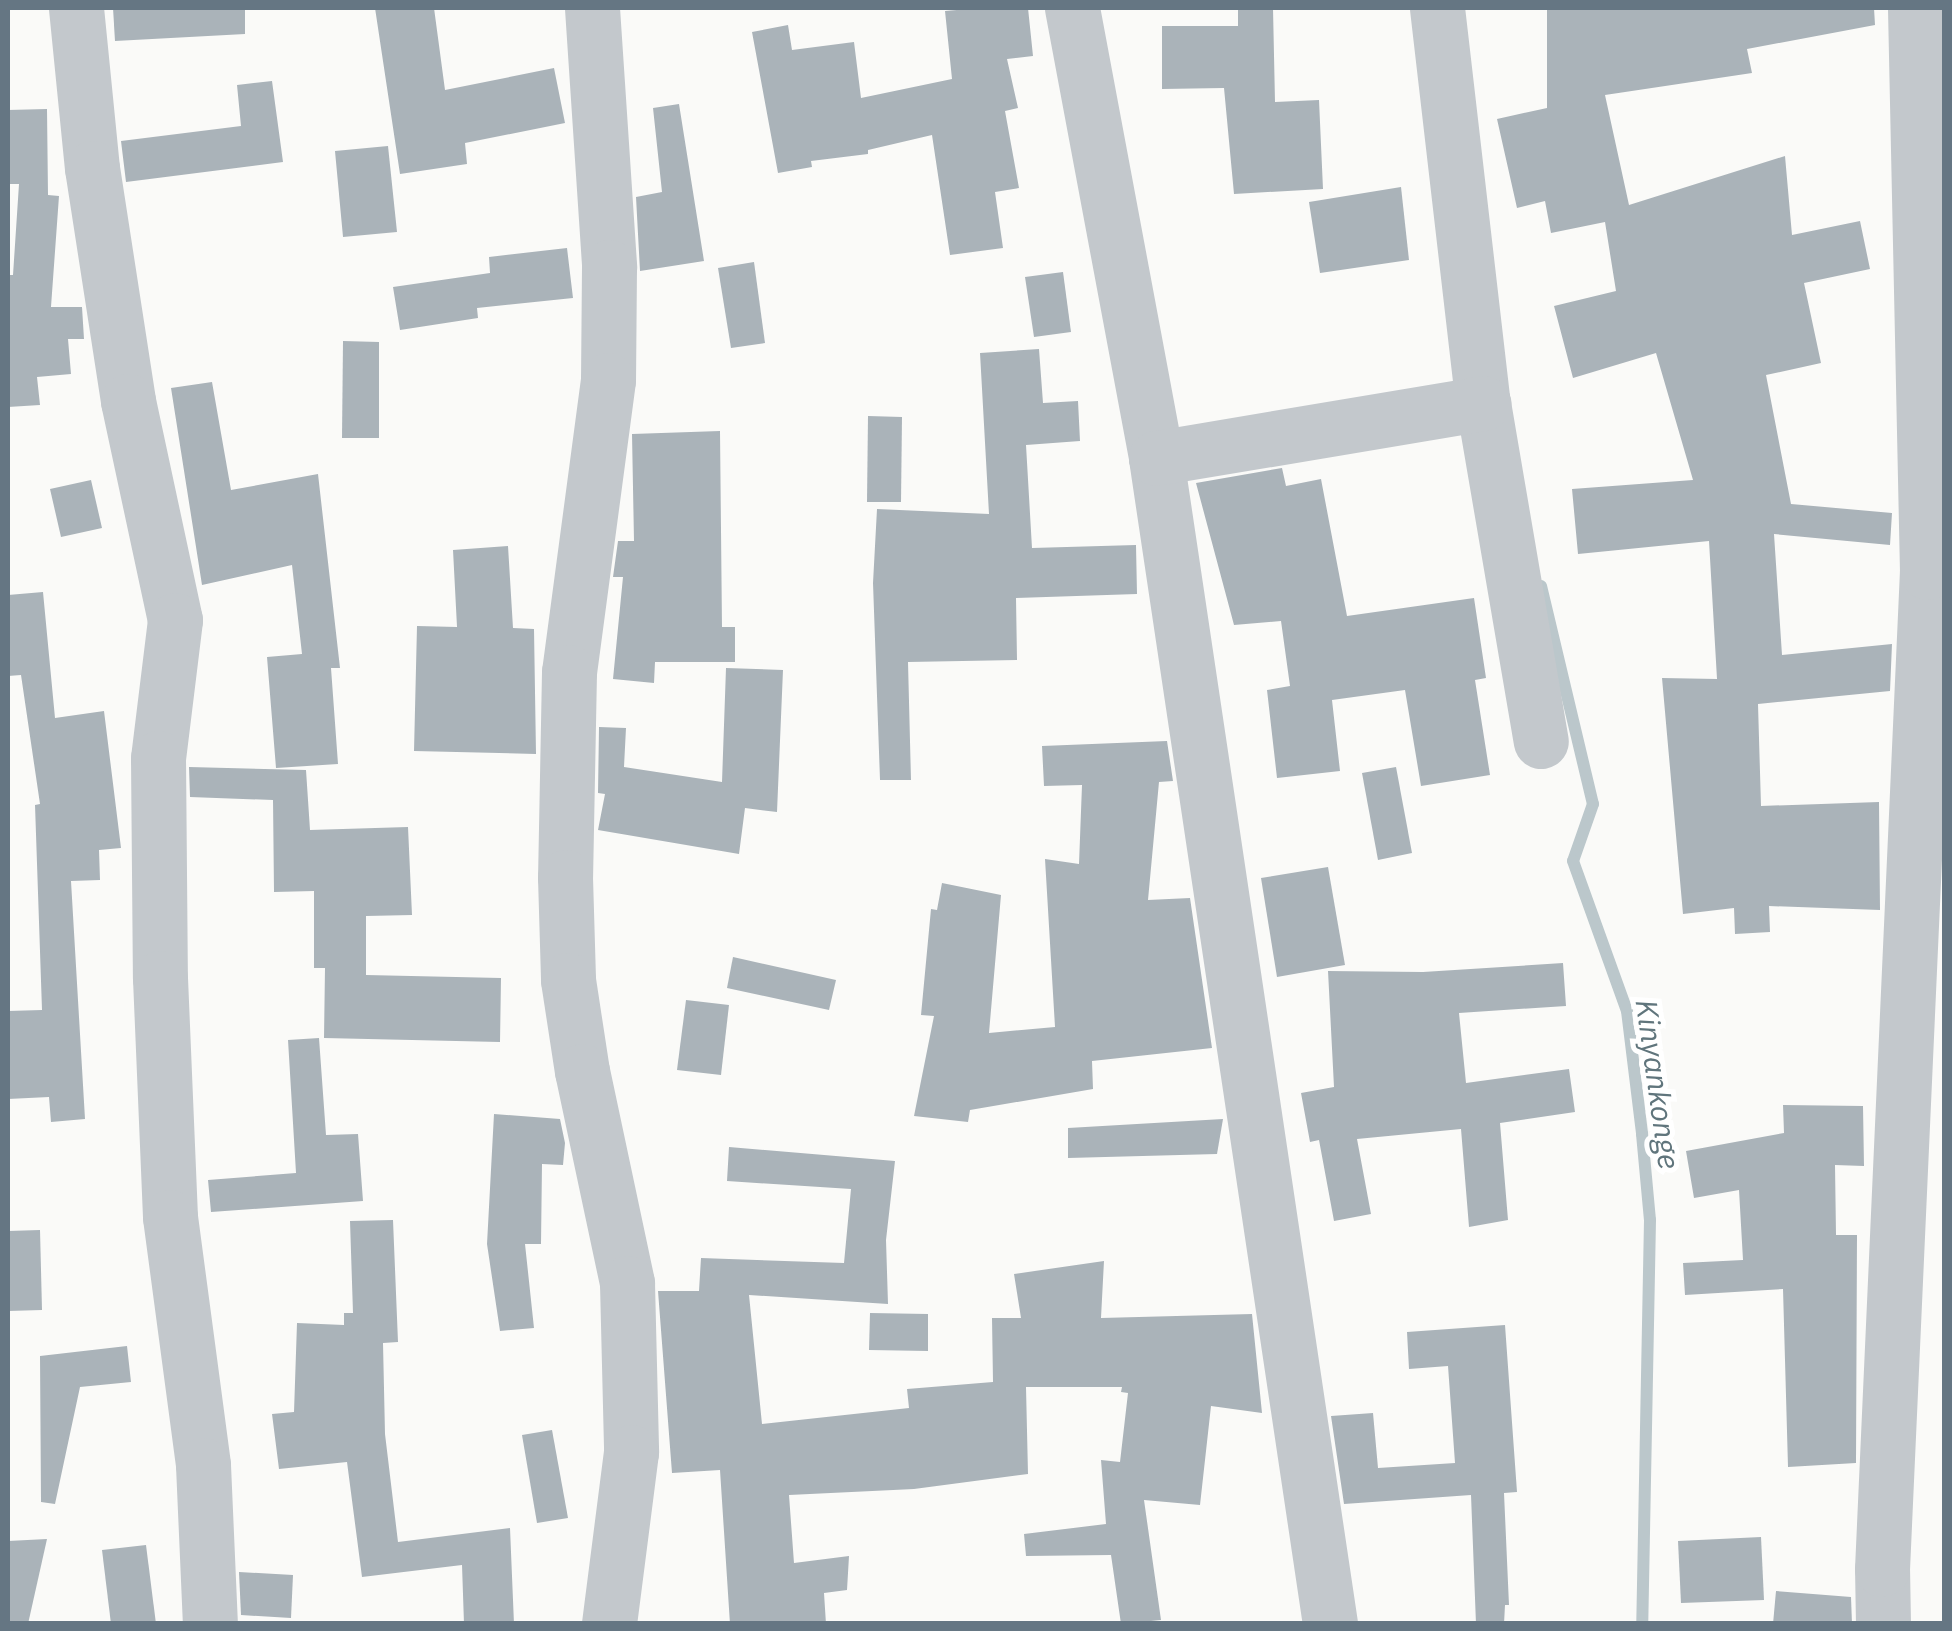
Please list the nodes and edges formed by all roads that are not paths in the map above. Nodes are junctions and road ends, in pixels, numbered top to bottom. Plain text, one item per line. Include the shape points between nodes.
1 (76, 8) edge
2 (592, 8) edge
3 (1072, 8) edge
4 (1437, 8) edge
5 (1916, 8) edge
6 (1483, 403) junction
7 (1156, 458) junction
8 (1541, 741) dead end
9 (210, 1624) edge
10 (609, 1624) edge
11 (1330, 1624) edge
12 (1883, 1624) edge

1 - 9 street via 92,168 128,400 176,620 158,758 160,978 170,1217 203,1466
2 - 10 street via 607,214 608,380 569,672 565,877 568,980 626,1282 631,1452
3 - 7 street
4 - 6 street
5 - 12 street via 1927,572
6 - 7 street
6 - 8 street
7 - 11 street

